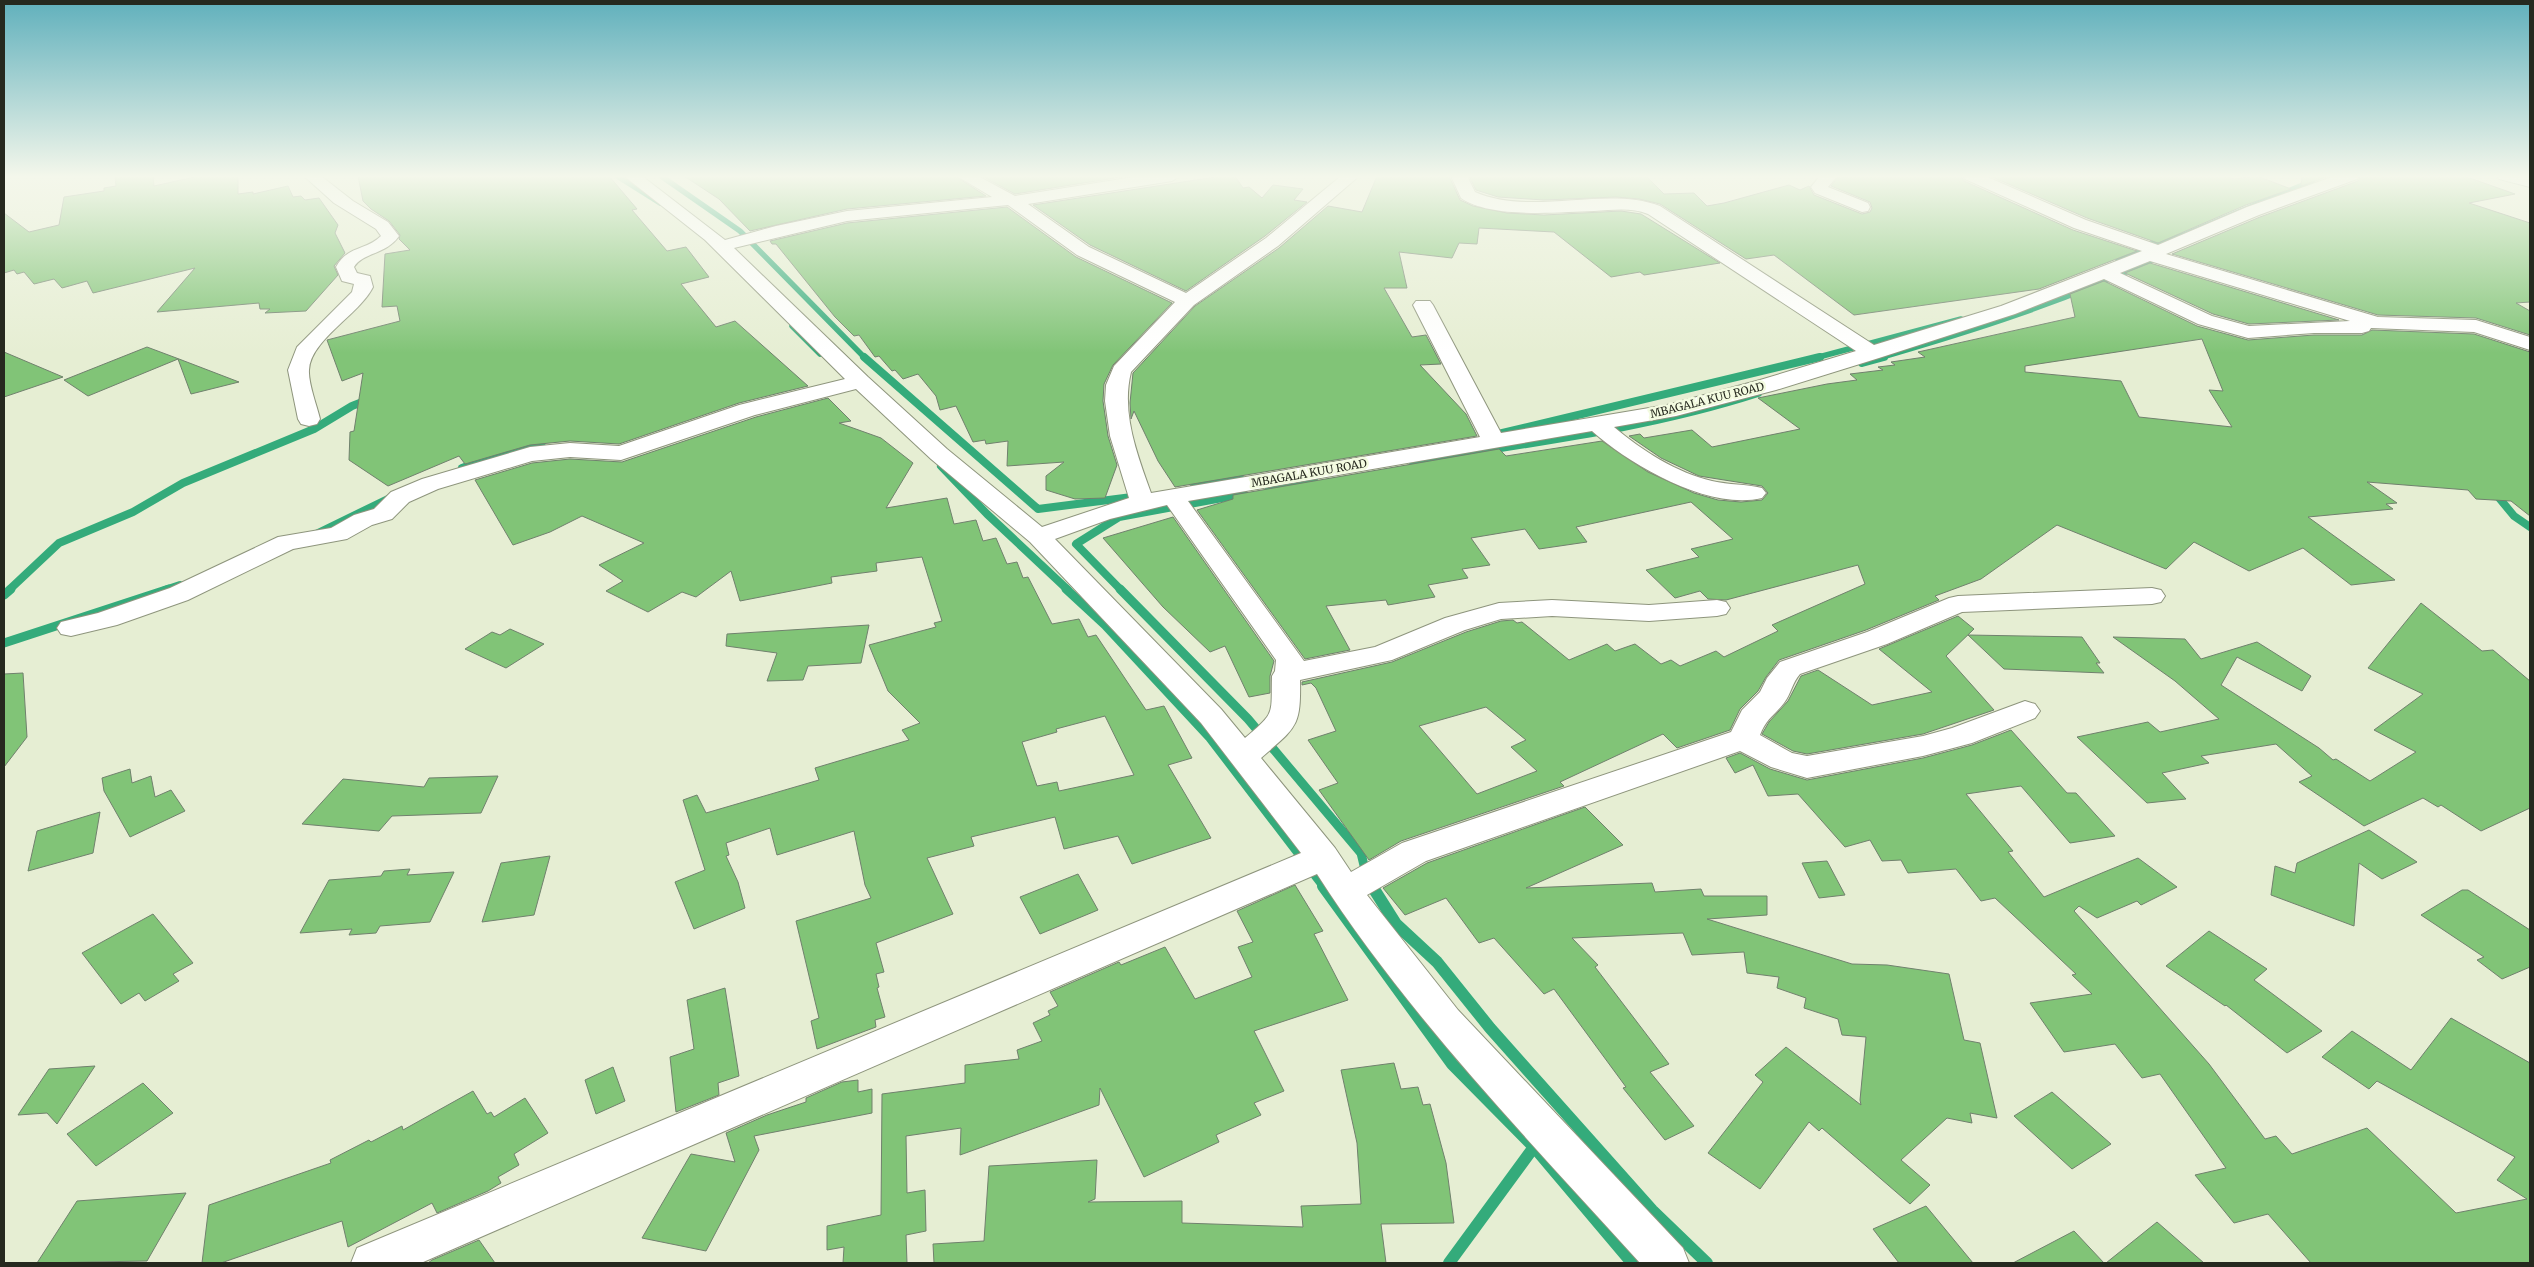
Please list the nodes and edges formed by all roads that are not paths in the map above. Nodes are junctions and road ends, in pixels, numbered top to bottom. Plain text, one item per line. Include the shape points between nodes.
1 (390, 235) edge
2 (709, 235) edge
3 (761, 235) edge
4 (1061, 235) edge
5 (1280, 235) edge
6 (1693, 235) edge
7 (2108, 235) edge
8 (2196, 235) edge
9 (722, 246) junction
10 (2154, 253) junction
11 (2104, 272) junction
12 (1187, 301) junction
13 (1423, 305) dead end
14 (2385, 325) junction
15 (2476, 326) junction
16 (2530, 331) edge
17 (2530, 344) edge
18 (1872, 354) junction
19 (860, 382) junction
20 (309, 419) dead end
21 (1597, 424) junction
22 (1494, 442) junction
23 (1754, 493) dead end
24 (1173, 497) junction
25 (1142, 502) junction
26 (1038, 537) junction
27 (2152, 596) dead end
28 (1717, 608) dead end
29 (71, 628) dead end
30 (1289, 673) junction
31 (2025, 711) dead end
32 (1743, 738) junction
33 (1243, 757) junction
34 (1323, 857) junction
35 (1346, 892) junction
36 (372, 1263) edge
37 (1668, 1263) edge

1 - 20 street via 381,247 352,256 347,262 345,268 349,277 363,280 364,287 360,295 306,347 298,370
2 - 9 street
3 - 9 street
4 - 12 street via 1083,251
5 - 12 street
6 - 18 street
7 - 10 street
8 - 10 street, MBAGALA KUU ROAD
9 - 19 street
10 - 11 street, MBAGALA KUU ROAD
10 - 14 street
11 - 14 street via 2204,320 2248,332
11 - 18 street, MBAGALA KUU ROAD via 2008,310
12 - 25 street via 1143,345 1121,370 1117,380 1120,425
13 - 22 street
14 - 15 street
15 - 16 street
15 - 17 street
18 - 21 street, MBAGALA KUU ROAD via 1668,411
19 - 26 street
19 - 29 street via 747,410 621,453 554,451 530,454 446,480 406,494 387,512 363,520 338,534 287,542 180,594
21 - 22 street, MBAGALA KUU ROAD
21 - 23 street via 1653,464 1686,481 1714,489
22 - 24 street, MBAGALA KUU ROAD
24 - 25 street, MBAGALA KUU ROAD
24 - 30 street via 1290,660
25 - 26 street, MBAGALA KUU ROAD
26 - 33 street via 1211,716
27 - 32 street via 1958,604 1877,638 1790,668 1772,697 1752,717
28 - 30 street via 1649,613 1552,608 1499,611 1455,624 1382,654
30 - 33 street via 1286,676 1286,713 1280,725
31 - 32 street via 1961,736 1923,746 1807,767 1771,755
32 - 35 street via 1414,852
33 - 34 street
34 - 35 street
34 - 36 street
35 - 37 street via 1445,1021

